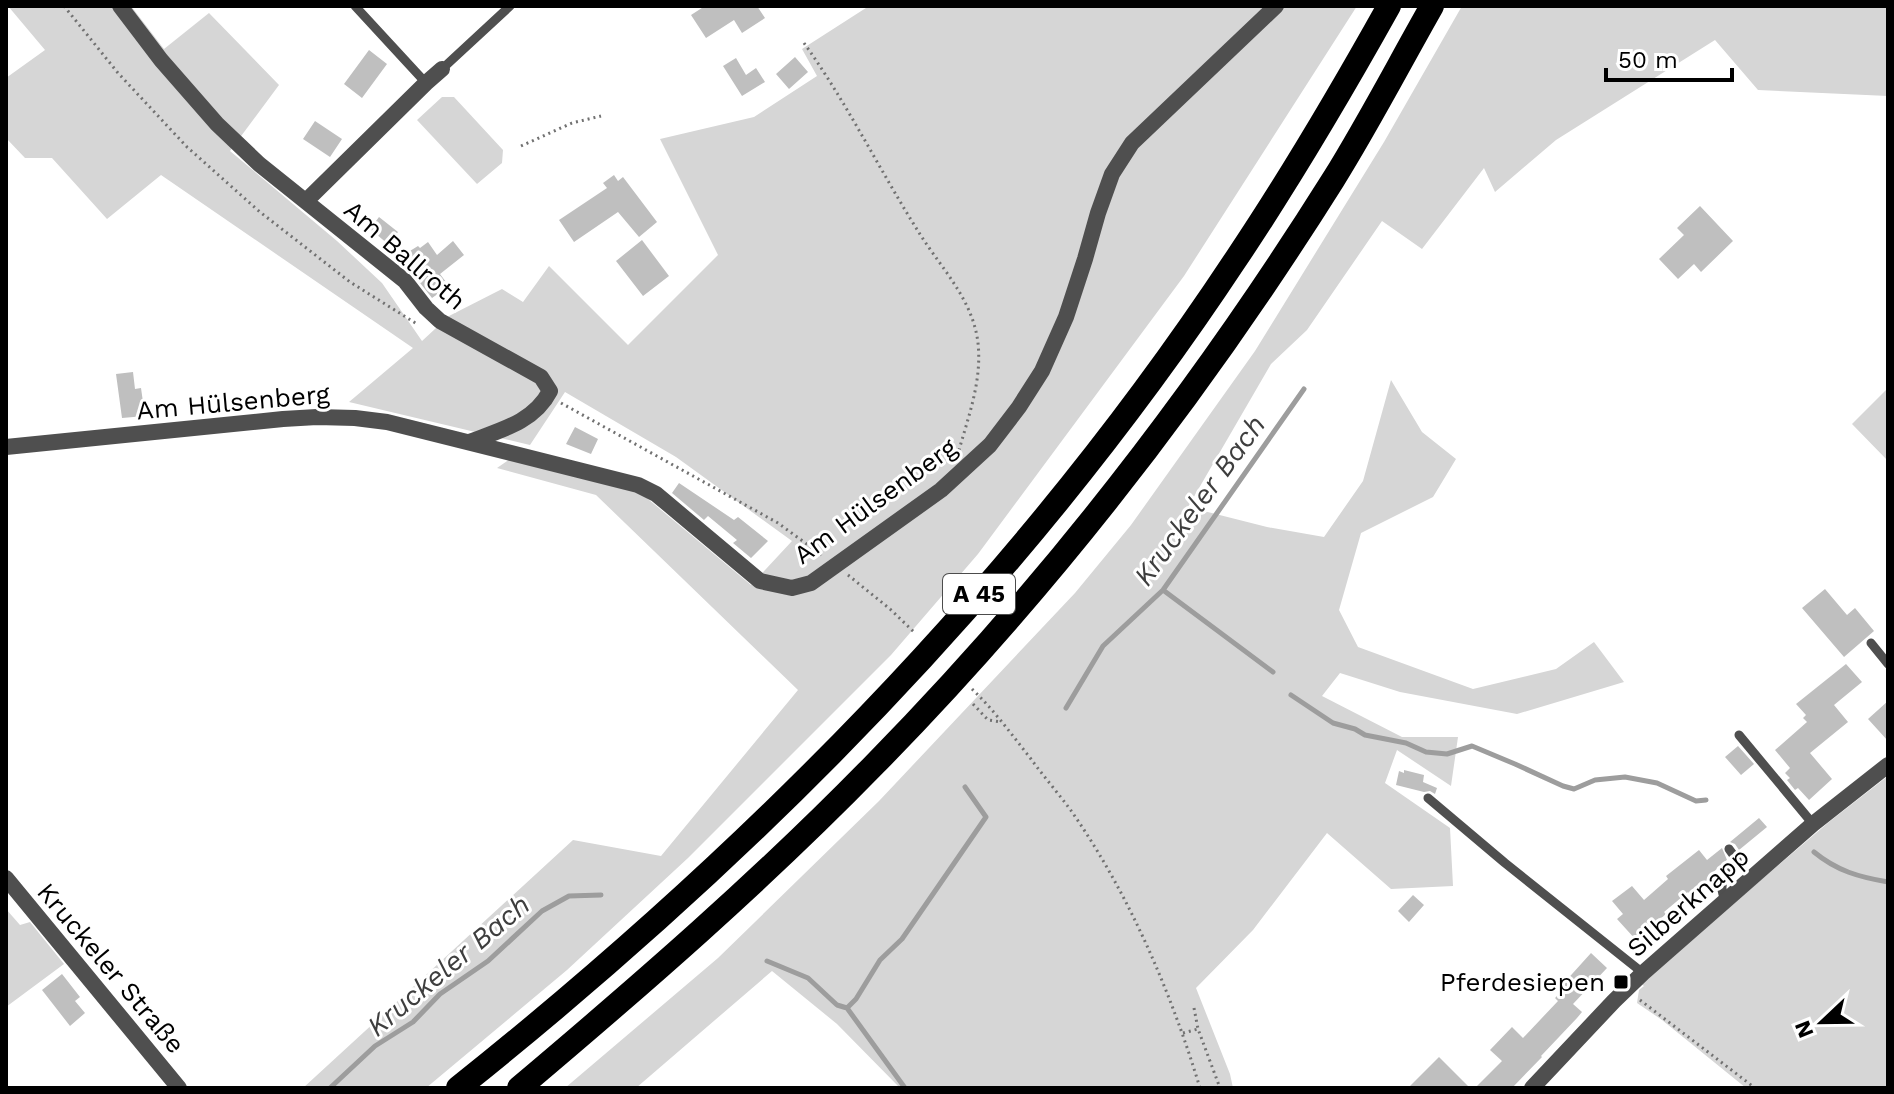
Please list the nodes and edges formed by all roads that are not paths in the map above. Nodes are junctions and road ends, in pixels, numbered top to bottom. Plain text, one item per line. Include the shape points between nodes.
1 (120, 6) edge
2 (355, 6) edge
3 (510, 6) edge
4 (1389, 6) edge
5 (1432, 6) edge
6 (1273, 8) edge
7 (442, 69) joint
8 (426, 83) junction
9 (306, 201) junction
10 (468, 442) junction
11 (6, 447) edge
12 (1871, 643) dead end
13 (1888, 664) edge
14 (1739, 735) dead end
15 (1888, 765) edge
16 (1428, 798) dead end
17 (1813, 824) junction
18 (1729, 849) dead end
19 (6, 878) edge
20 (1726, 901) junction
21 (1643, 973) junction
22 (179, 1088) edge
23 (458, 1088) edge
24 (519, 1088) edge
25 (1532, 1088) edge

1 - 9 street, Am Ballroth via 217,124
2 - 8 lane
3 - 7 lane, Am Ballroth
4 - 23 highway, A 45 via 1235,262 1037,527 918,664 769,816 596,974
5 - 24 highway, A 45 via 1334,179 1274,269 1174,413 1032,591 874,766 795,843
6 - 10 street, Am Hülsenberg via 1132,143 1112,174 1066,317 1042,371 990,445 941,490 811,583 792,588 760,581 656,494 638,485
7 - 8 street, Am Ballroth
8 - 9 street, Am Ballroth
9 - 10 street, Am Ballroth via 405,281 440,321 541,377 550,391 533,414
10 - 11 street, Am Hülsenberg via 387,422 317,417
12 - 13 lane
14 - 17 lane
15 - 17 street, Silberknapp
16 - 21 lane
17 - 20 street, Silberknapp
18 - 20 lane via 1737,860 1723,877
19 - 22 street, Kruckeler Straße
20 - 21 street, Silberknapp
21 - 25 street, Silberknapp

